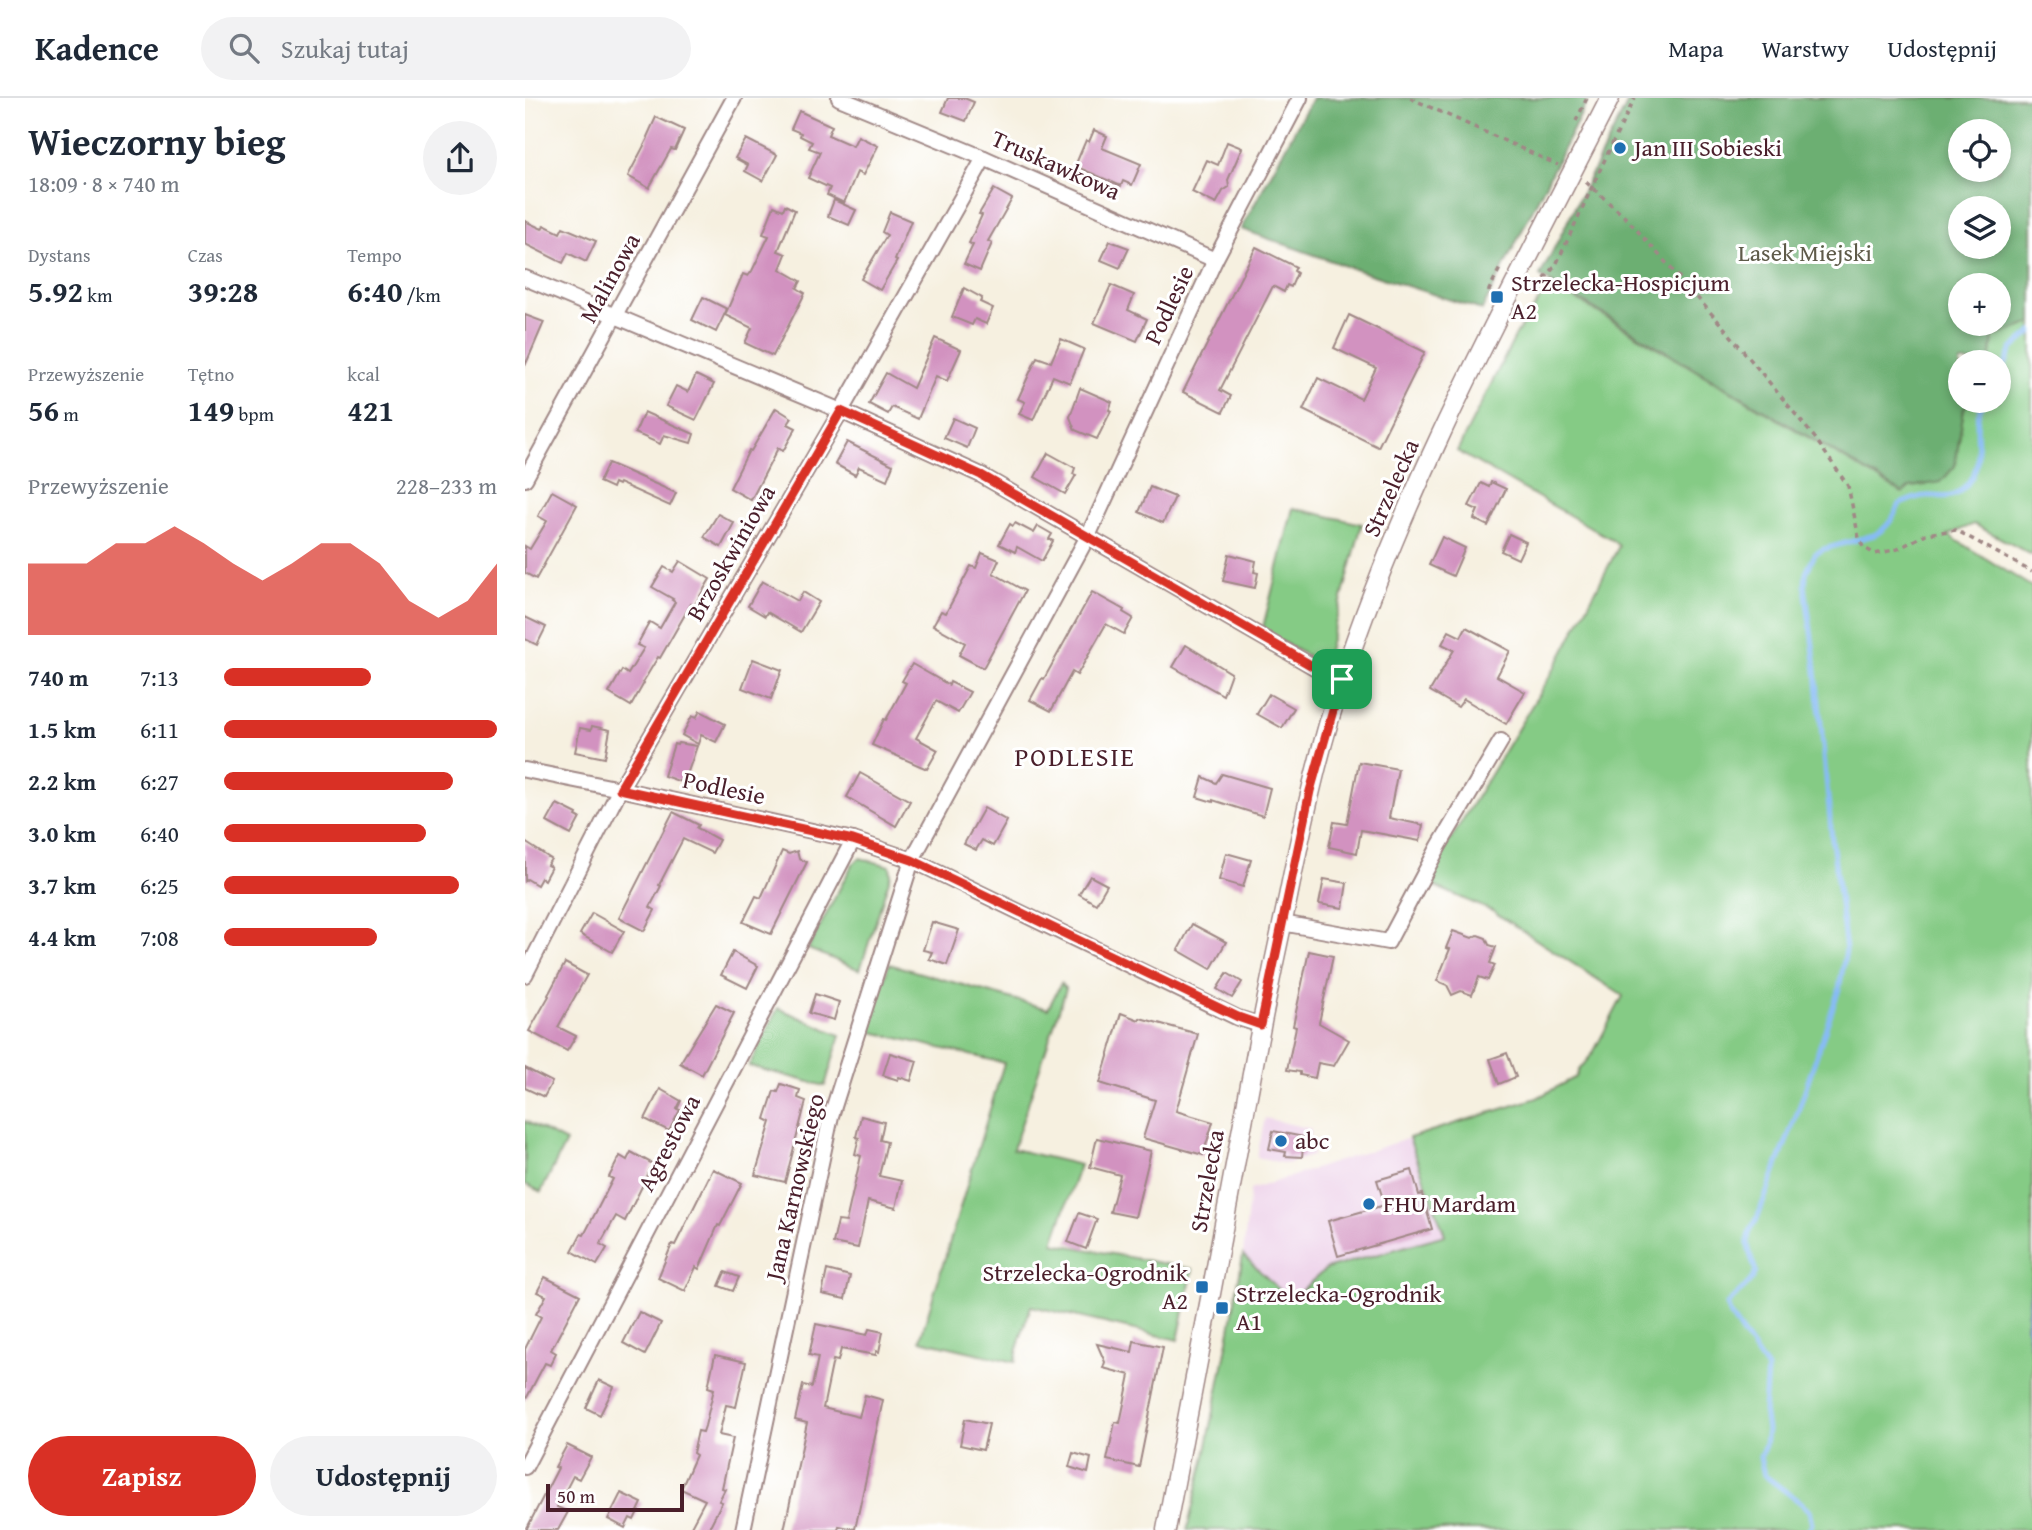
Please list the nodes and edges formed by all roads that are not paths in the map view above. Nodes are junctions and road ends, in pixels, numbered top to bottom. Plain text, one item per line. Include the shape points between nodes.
1 (734, 98) edge
2 (839, 98) edge
3 (1300, 98) edge
4 (1611, 98) edge
5 (984, 158) junction
6 (1215, 260) junction
7 (525, 278) edge
8 (615, 316) junction
9 (841, 411) junction
10 (525, 479) edge
11 (1088, 536) junction
12 (1342, 679) junction
13 (1501, 741) dead end
14 (525, 770) edge
15 (620, 789) junction
16 (853, 840) junction
17 (912, 860) junction
18 (1282, 923) junction
19 (525, 975) edge
20 (1261, 1025) junction
21 (525, 1467) edge
22 (743, 1530) edge
23 (1166, 1530) edge

1 - 8 street, Malinowa
2 - 5 street, Truskawkowa
3 - 6 street, Podlesie
4 - 12 street, Strzelecka via 1429,461 1374,587
5 - 6 street, Truskawkowa
5 - 9 street, Brzoskwiniowa
6 - 11 street, Podlesie
7 - 8 street
8 - 9 street
8 - 10 street, Malinowa
9 - 11 street via 981,475
9 - 15 street, Brzoskwiniowa
11 - 12 street
11 - 17 street, Podlesie
12 - 18 street, Strzelecka via 1310,791
13 - 18 street via 1388,943
14 - 15 street, Podlesie
15 - 16 street, Podlesie
15 - 19 street, Brzoskwiniowa
16 - 17 street, Podlesie
16 - 21 street, Agrestowa
17 - 20 street, Podlesie
17 - 22 street, Jana Karnowskiego via 831,1116
18 - 20 street, Strzelecka
20 - 23 street, Strzelecka

